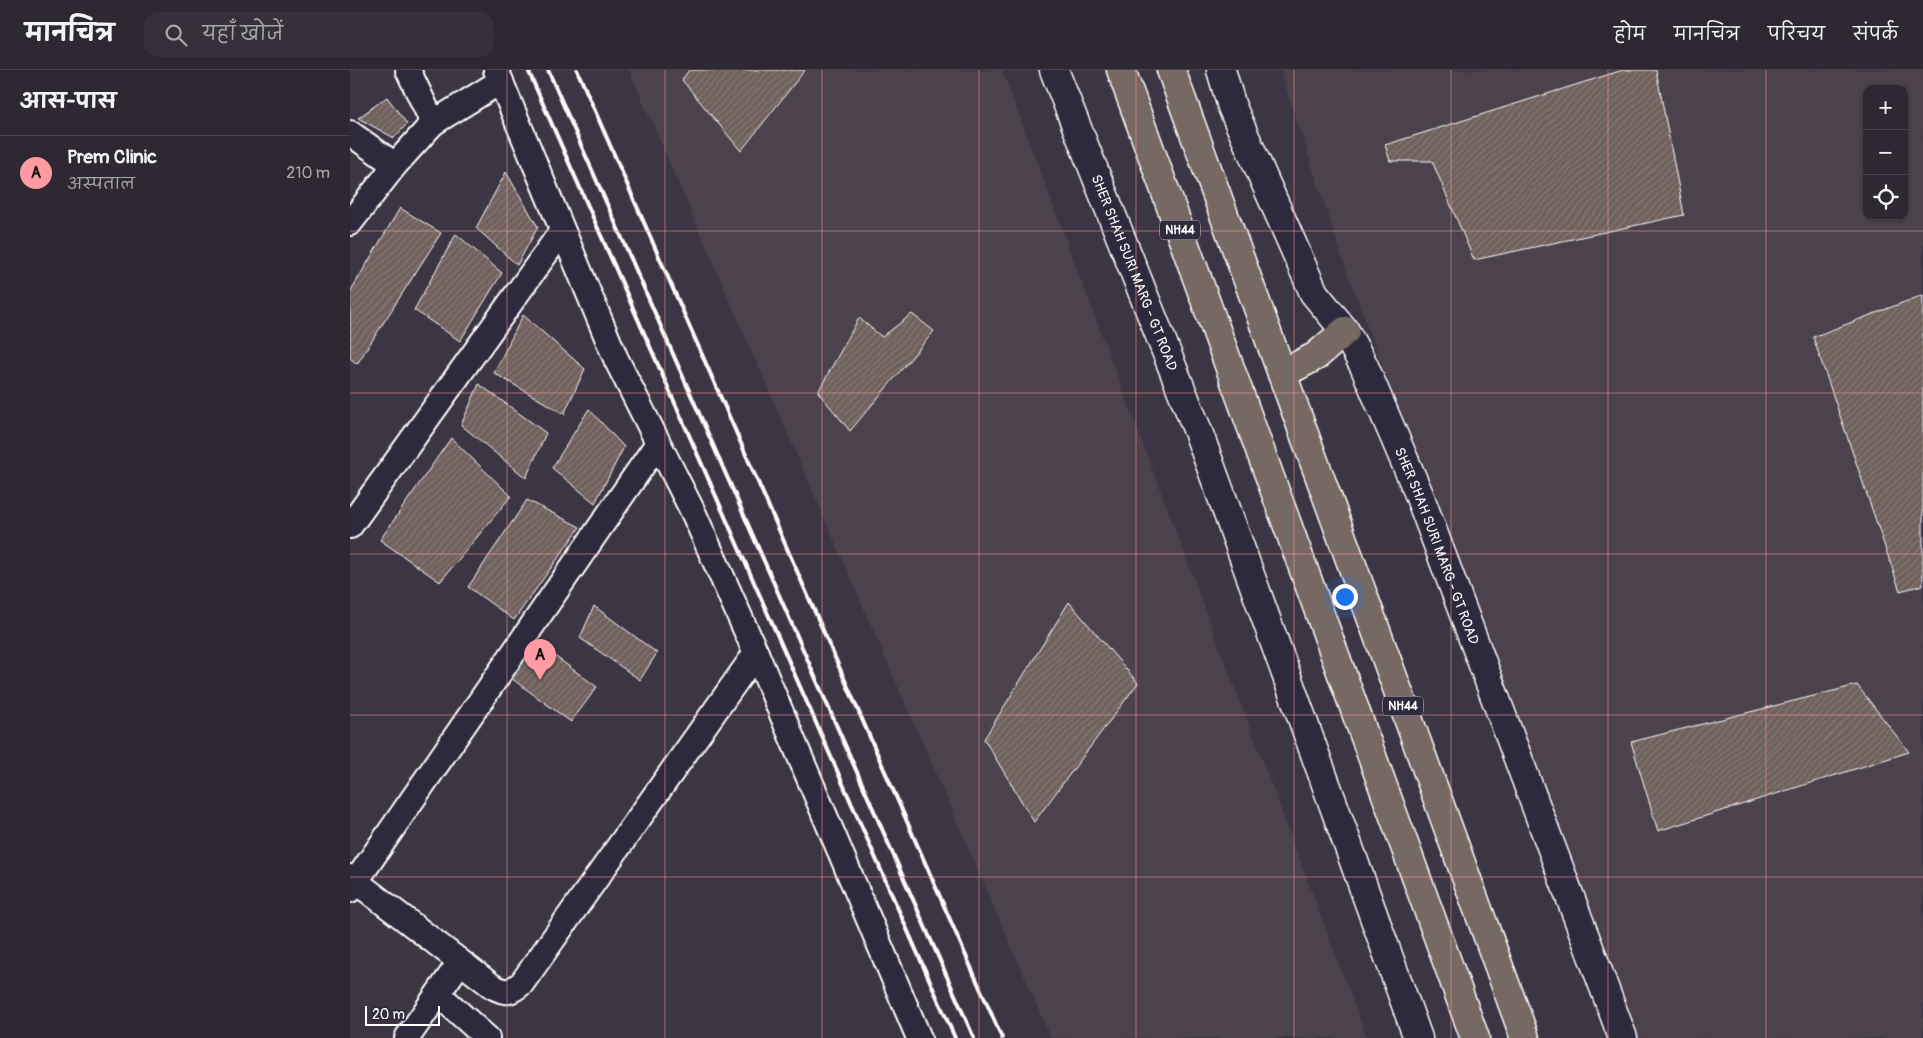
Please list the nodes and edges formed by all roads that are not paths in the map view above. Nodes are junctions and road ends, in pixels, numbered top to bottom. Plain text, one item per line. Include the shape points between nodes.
1 (408, 70) edge
2 (1054, 70) edge
3 (1121, 70) edge
4 (1170, 70) edge
5 (1221, 70) edge
6 (499, 76) edge
7 (433, 123) junction
8 (350, 133) edge
9 (395, 165) junction
10 (350, 223) edge
11 (562, 231) junction
12 (1345, 330) junction
13 (1282, 374) junction
14 (658, 444) junction
15 (350, 526) edge
16 (756, 653) junction
17 (352, 883) edge
18 (460, 962) junction
19 (438, 994) junction
20 (407, 1038) edge
21 (487, 1038) edge
22 (919, 1038) edge
23 (1418, 1038) edge
24 (1475, 1038) edge
25 (1525, 1038) edge
26 (1623, 1038) edge

1 - 7 street
2 - 23 street, SHER SHAH SURI MARG - GT ROAD via 1199,434
3 - 24 highway, NH44
4 - 13 highway, NH44
5 - 12 street, SHER SHAH SURI MARG - GT ROAD via 1232,107 1314,293
6 - 7 street
6 - 11 street
7 - 9 street
8 - 9 street
9 - 10 street
11 - 14 street via 616,359
11 - 15 street
12 - 13 highway via 1316,356
12 - 26 street, SHER SHAH SURI MARG - GT ROAD via 1364,366 1418,492
13 - 25 highway, NH44
14 - 16 street via 694,514
14 - 17 street
16 - 18 street via 522,983 511,992 502,992
16 - 22 street
17 - 18 street
18 - 19 street
19 - 20 street
19 - 21 street

